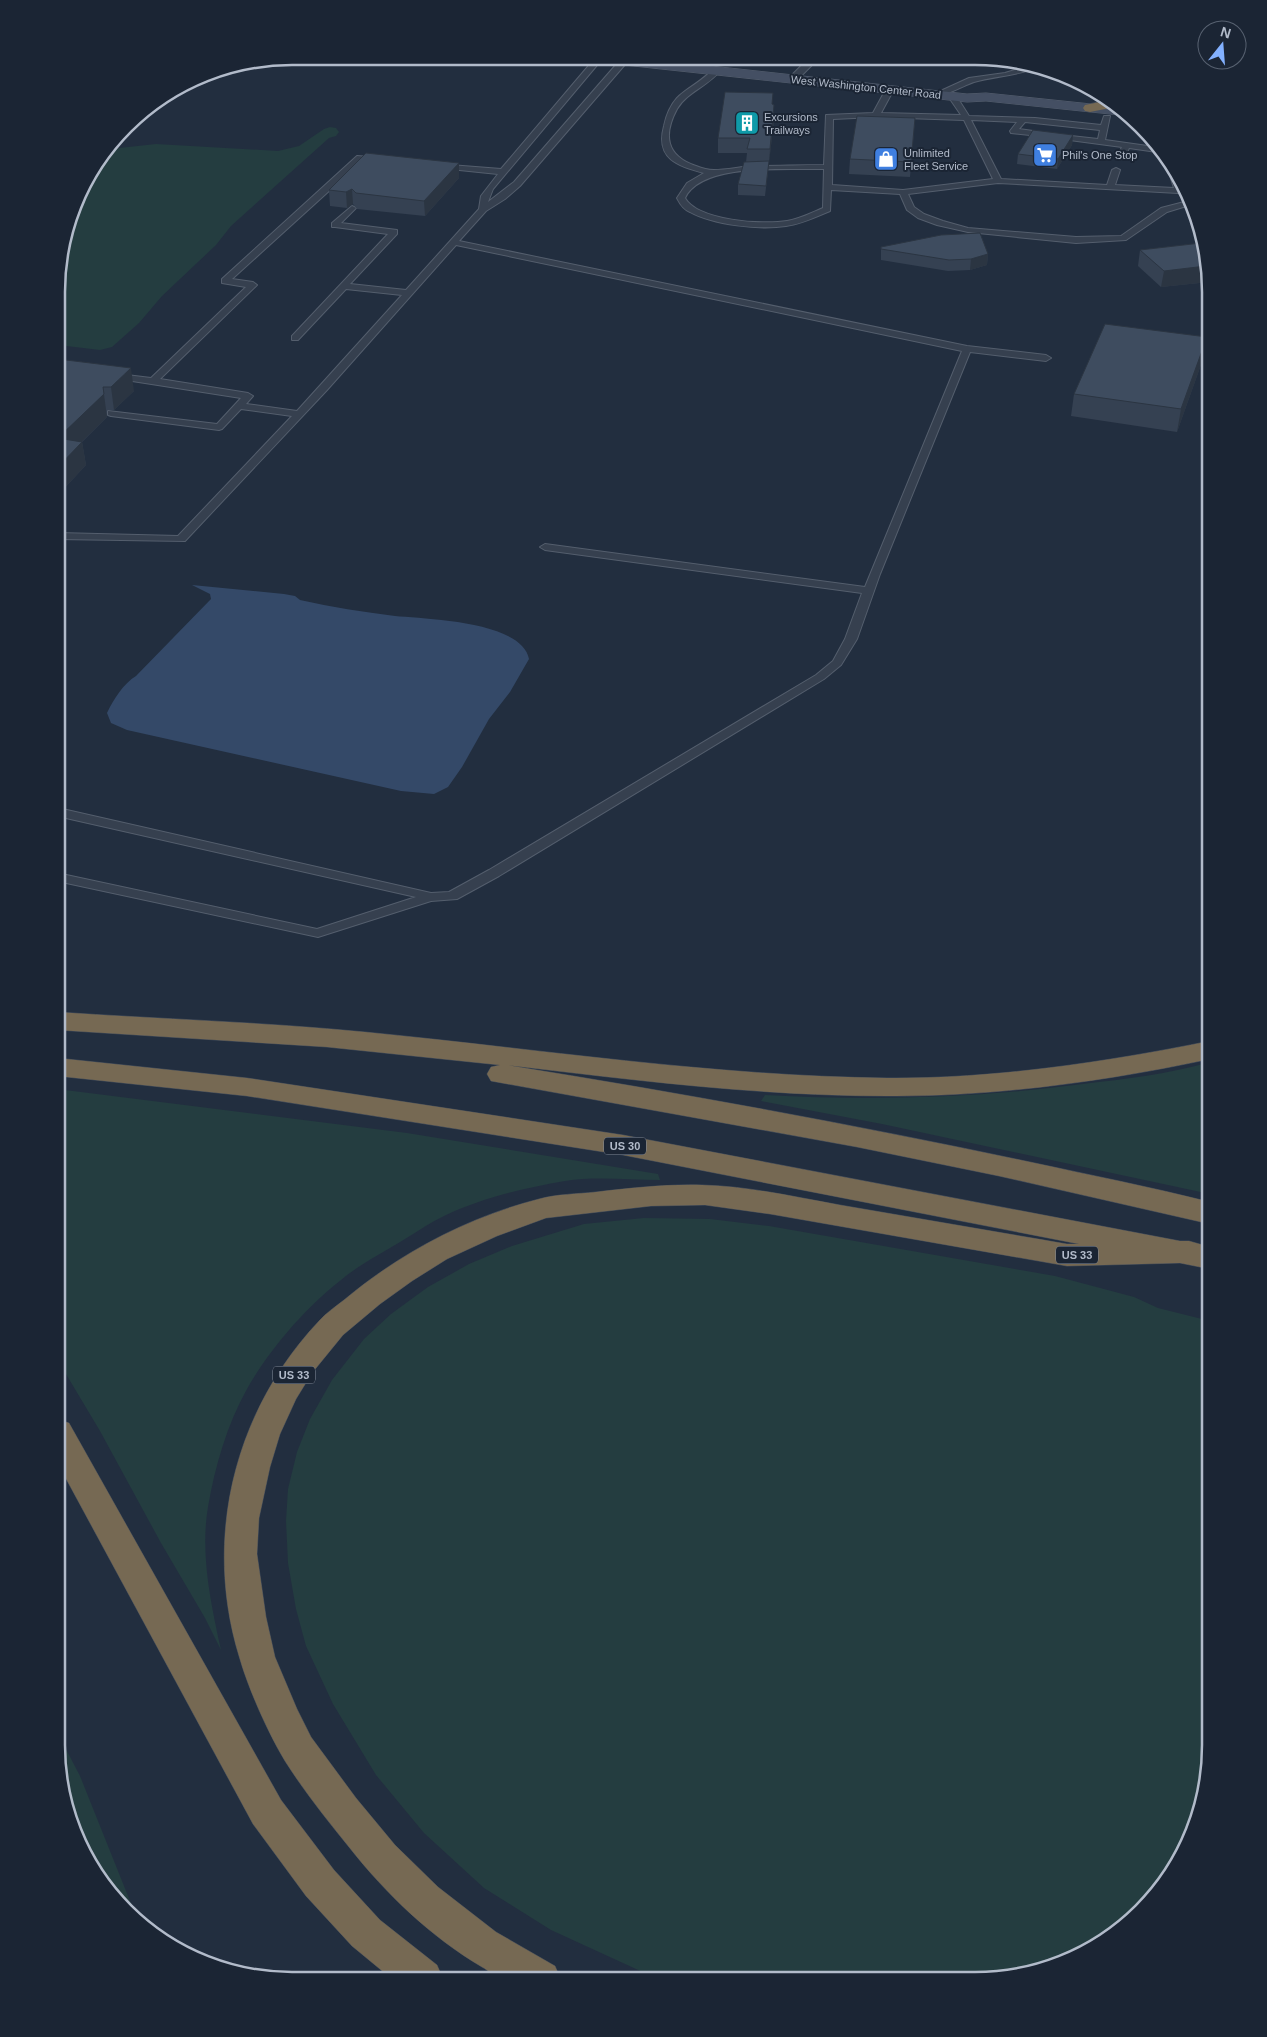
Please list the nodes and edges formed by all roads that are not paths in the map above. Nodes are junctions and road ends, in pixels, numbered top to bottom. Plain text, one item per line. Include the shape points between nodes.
1 (588, 65) edge
2 (621, 65) edge
3 (661, 65) edge
4 (807, 65) edge
5 (1022, 70) edge
6 (716, 71) junction
7 (793, 79) junction
8 (890, 90) junction
9 (952, 96) junction
10 (1104, 105) edge
11 (1090, 108) junction
12 (1111, 110) edge
13 (876, 115) junction
14 (967, 119) junction
15 (1020, 123) junction
16 (1128, 124) edge
17 (1032, 130) edge
18 (1104, 131) junction
19 (1064, 134) edge
20 (1126, 146) junction
21 (1152, 149) edge
22 (1121, 157) dead end
23 (388, 161) edge
24 (427, 164) edge
25 (828, 167) junction
26 (1116, 170) dead end
27 (504, 172) junction
28 (712, 173) junction
29 (998, 181) junction
30 (1110, 187) junction
31 (827, 188) junction
32 (1179, 191) edge
33 (903, 192) junction
34 (1185, 204) edge
35 (352, 208) edge
36 (483, 209) junction
37 (454, 242) junction
38 (343, 286) junction
39 (408, 293) junction
40 (295, 338) dead end
41 (967, 349) junction
42 (1046, 358) dead end
43 (105, 374) edge
44 (153, 381) junction
45 (239, 406) junction
46 (111, 413) edge
47 (299, 414) junction
48 (65, 536) edge
49 (545, 547) dead end
50 (868, 591) junction
51 (65, 814) edge
52 (65, 879) edge
53 (431, 896) junction
54 (65, 1022) edge
55 (95, 1024) junction
56 (1202, 1052) edge
57 (65, 1068) edge
58 (1202, 1210) edge
59 (1200, 1255) edge
60 (65, 1446) edge
61 (414, 1972) edge
62 (528, 1972) edge

1 - 27 lane
2 - 36 lane via 517,184
3 - 6 main road, West Washington Center Road
4 - 7 lane
5 - 9 lane via 972,80
6 - 7 main road, West Washington Center Road
6 - 28 lane via 679,102 668,118 664,138 665,148 671,156
7 - 8 main road, West Washington Center Road
8 - 9 main road, West Washington Center Road
8 - 13 lane
9 - 11 main road, West Washington Center Road via 986,96
9 - 14 lane
9 - 18 main road, West Washington Center Road
10 - 11 highway
11 - 12 main road, West Washington Center Road
13 - 14 lane
13 - 25 lane via 830,117
14 - 15 lane
14 - 29 lane
15 - 17 lane via 1014,131
15 - 18 lane via 1035,120
16 - 18 main road, West Washington Center Road
18 - 19 lane
18 - 20 lane
20 - 21 lane
20 - 22 lane
23 - 44 lane via 360,158 225,281 253,285
24 - 27 lane
25 - 28 lane via 740,169
25 - 31 lane
26 - 30 lane
27 - 36 lane via 485,196
28 - 31 lane via 694,181 684,190 682,198 685,206 723,220 781,225 808,219 826,209
29 - 30 lane
29 - 33 lane
30 - 32 lane
31 - 33 lane
33 - 34 lane via 910,208 940,223 968,230 1076,240 1123,238 1164,210
35 - 38 lane via 335,225 394,232
36 - 37 lane
37 - 39 lane
37 - 41 lane
38 - 39 lane
38 - 40 lane
39 - 47 lane
41 - 42 lane
41 - 50 lane
43 - 44 lane
44 - 45 lane via 248,396
45 - 46 lane via 219,427
45 - 47 lane
47 - 48 lane via 181,539
49 - 50 lane
50 - 53 lane via 851,639 837,663 820,677 494,873 452,896
51 - 53 lane
52 - 53 lane via 318,933
54 - 55 highway
55 - 56 highway via 345,1039 742,1081 890,1087 1078,1073
55 - 58 highway via 464,1068 635,1095 976,1160
57 - 59 highway, US 30 via 247,1087 613,1144
59 - 62 highway, US 33 via 1067,1255 770,1203 705,1195 651,1196 543,1208 486,1228 408,1268 332,1328 301,1364 282,1395 263,1434 253,1467 242,1518 240,1554 257,1657 298,1749 380,1858 424,1900 482,1944
60 - 61 highway via 267,1812 320,1883 366,1933

